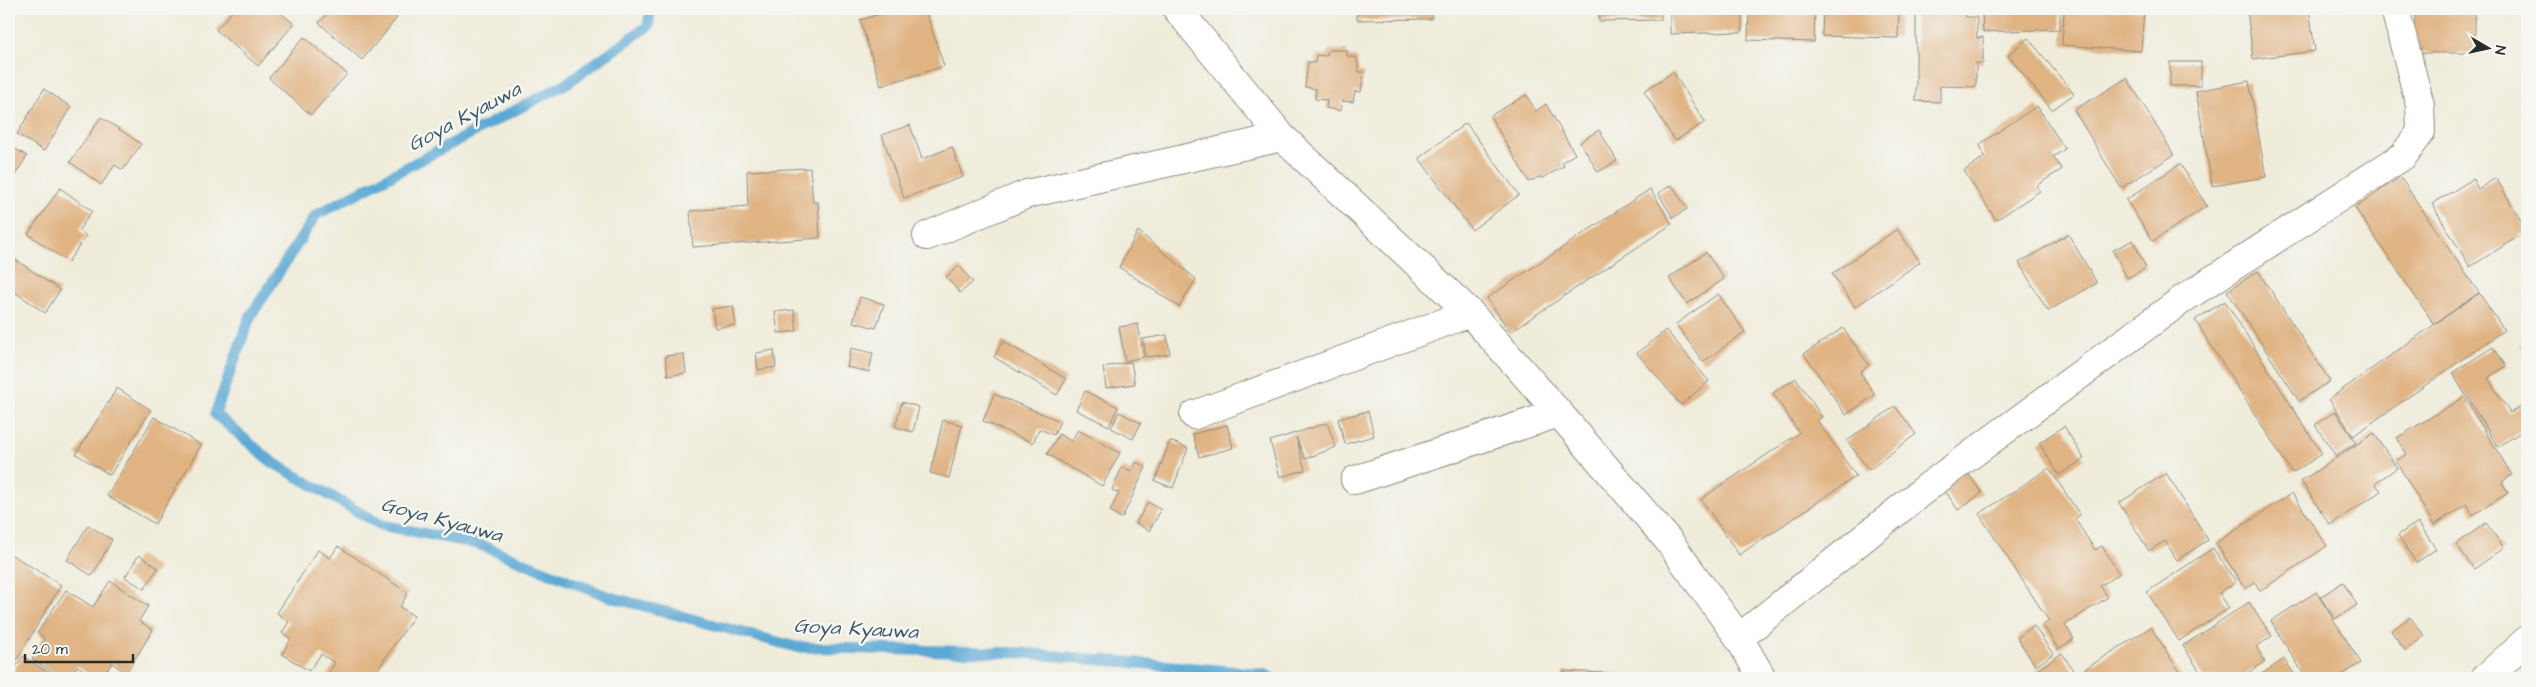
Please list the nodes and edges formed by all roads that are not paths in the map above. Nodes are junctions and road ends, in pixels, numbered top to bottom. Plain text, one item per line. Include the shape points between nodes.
1 (1178, 9) edge
2 (2394, 9) edge
3 (1282, 137) junction
4 (927, 236) dead end
5 (1470, 313) junction
6 (1559, 413) junction
7 (1194, 415) dead end
8 (1356, 480) dead end
9 (1739, 638) junction
10 (2527, 640) edge
11 (1762, 678) edge
12 (2484, 678) edge

1 - 3 street
2 - 9 street via 2420,105 2421,132 2403,156 2183,299 1930,484
3 - 4 street via 1027,194
3 - 5 street
5 - 6 street
5 - 7 street
6 - 8 street
6 - 9 street via 1668,540
9 - 11 street
10 - 12 street

